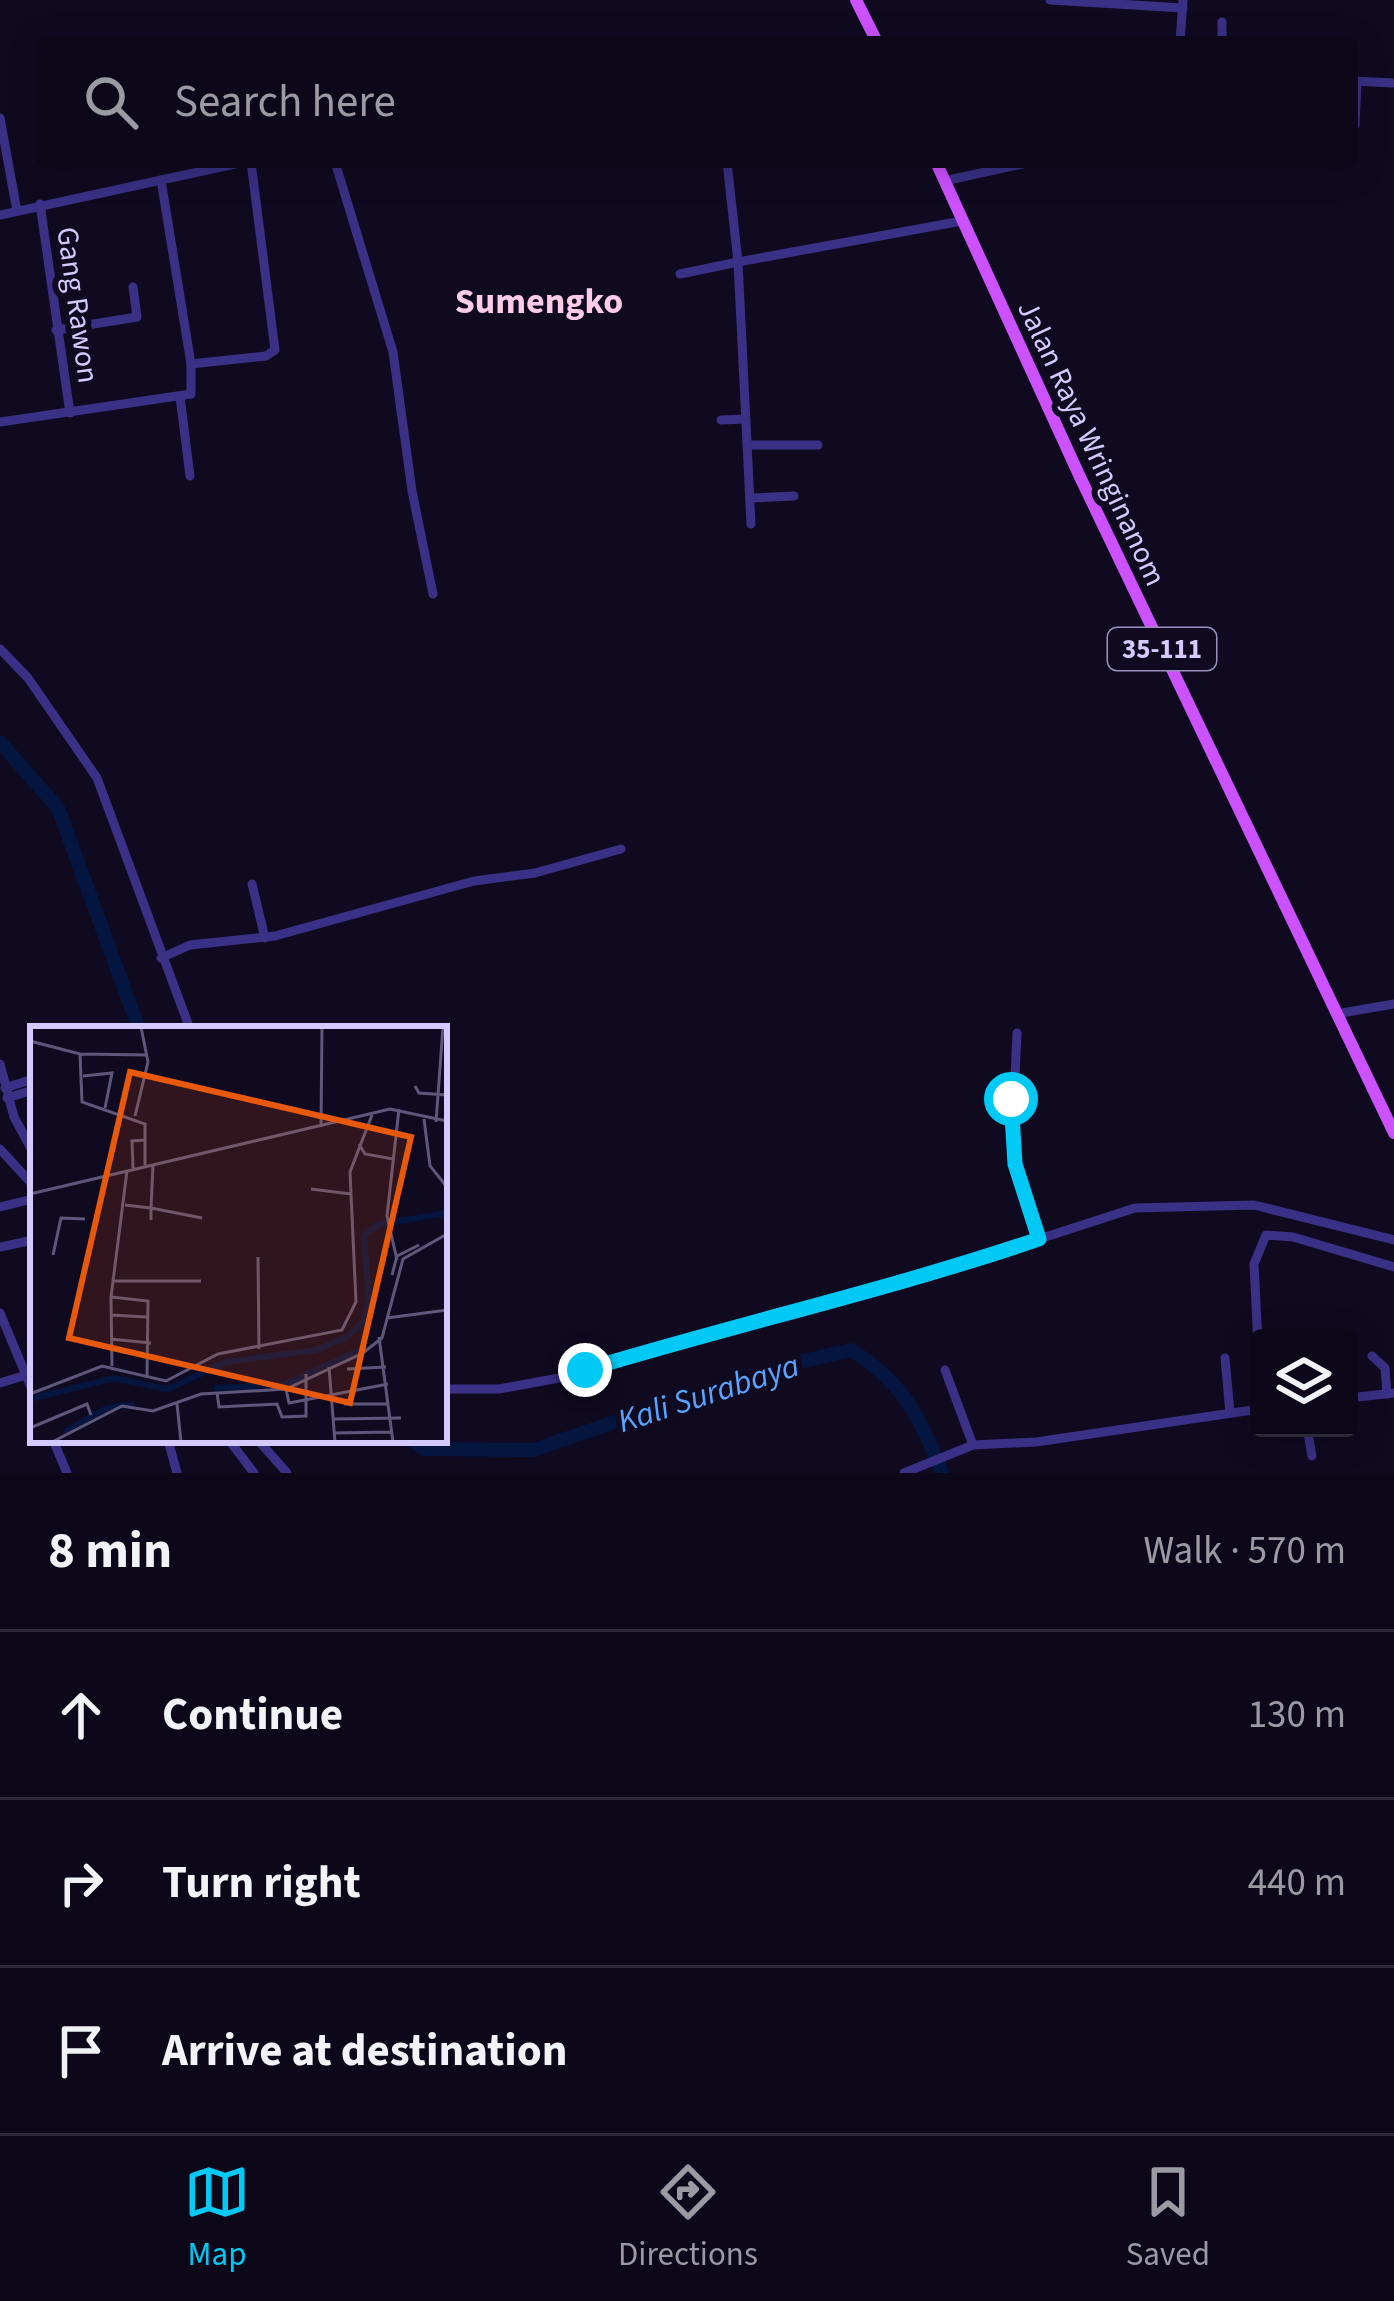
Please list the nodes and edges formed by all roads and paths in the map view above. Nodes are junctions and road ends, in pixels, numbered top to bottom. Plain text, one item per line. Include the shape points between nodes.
1 (856, 0) edge
2 (1050, 0) edge
3 (1183, 4) edge
4 (1222, 22) dead end
5 (875, 36) edge
6 (1180, 36) edge
7 (1222, 36) edge
8 (1358, 82) edge
9 (1394, 83) edge
10 (0, 118) edge
11 (219, 168) edge
12 (249, 168) edge
13 (337, 168) edge
14 (728, 168) edge
15 (939, 168) edge
16 (1004, 168) edge
17 (161, 180) junction
18 (944, 181) junction
19 (40, 204) junction
20 (17, 211) junction
21 (0, 215) edge
22 (962, 221) junction
23 (738, 262) junction
24 (680, 274) dead end
25 (133, 287) dead end
26 (56, 330) junction
27 (191, 364) junction
28 (180, 398) junction
29 (70, 412) junction
30 (746, 419) junction
31 (721, 420) dead end
32 (0, 422) edge
33 (747, 445) junction
34 (818, 445) dead end
35 (190, 476) dead end
36 (794, 496) dead end
37 (751, 498) junction
38 (751, 524) dead end
39 (434, 594) dead end
40 (0, 649) edge
41 (621, 849) dead end
42 (252, 884) dead end
43 (265, 938) junction
44 (161, 958) junction
45 (1394, 1004) edge
46 (1346, 1011) junction
47 (189, 1026) edge
48 (1017, 1033) dead end
49 (0, 1067) edge
50 (30, 1081) edge
51 (30, 1090) edge
52 (6, 1093) junction
53 (1394, 1132) edge
54 (28, 1137) edge
55 (0, 1149) edge
56 (30, 1182) edge
57 (30, 1200) edge
58 (0, 1207) edge
59 (1300, 1214) junction
60 (1293, 1237) junction
61 (1039, 1239) junction
62 (1394, 1240) edge
63 (30, 1241) edge
64 (0, 1247) edge
65 (1394, 1267) edge
66 (0, 1312) edge
67 (1258, 1329) edge
68 (1372, 1356) dead end
69 (1225, 1358) dead end
70 (945, 1370) dead end
71 (30, 1374) edge
72 (0, 1383) edge
73 (447, 1389) edge
74 (1390, 1393) edge
75 (1358, 1397) edge
76 (1250, 1410) edge
77 (1230, 1413) junction
78 (1309, 1437) edge
79 (54, 1443) edge
80 (169, 1443) edge
81 (231, 1443) edge
82 (261, 1443) edge
83 (968, 1447) junction
84 (1312, 1456) dead end
85 (67, 1473) edge
86 (177, 1473) edge
87 (254, 1473) edge
88 (287, 1473) edge
89 (904, 1473) edge

1 - 5 main road
2 - 3 street
3 - 6 street
4 - 7 street
8 - 9 street
10 - 20 street
11 - 17 street
12 - 27 street via 275,350
13 - 39 street via 393,352
14 - 23 street
15 - 18 main road, Jalan Raya Wringinanom / 35-111
16 - 18 street
17 - 19 street
17 - 27 street
18 - 22 main road, Jalan Raya Wringinanom / 35-111
19 - 20 street
19 - 26 street, Gang Rawon
20 - 21 street
22 - 23 street
22 - 46 main road, Jalan Raya Wringinanom / 35-111
23 - 24 street
23 - 30 street
25 - 26 street via 135,318
26 - 29 street, Gang Rawon
27 - 28 street via 191,394
28 - 29 street
28 - 35 street
29 - 32 street
30 - 31 street
30 - 33 street
33 - 34 street
33 - 37 street
36 - 37 street
37 - 38 street
40 - 44 street via 97,778
41 - 43 street
42 - 43 street
43 - 44 street via 190,945
44 - 47 street
45 - 46 street
46 - 53 main road, Jalan Raya Wringinanom / 35-111
48 - 61 street via 1012,1140
49 - 52 street
50 - 52 street
51 - 52 street
52 - 54 street
55 - 56 street
57 - 58 street
59 - 60 street
59 - 61 street via 1245,1205 1135,1208
59 - 62 street
60 - 65 street
60 - 67 street via 1266,1235 1256,1255
61 - 73 street via 559,1378
63 - 64 street
66 - 71 street
68 - 74 street via 1385,1368
69 - 77 street
70 - 83 street
71 - 72 street
74 - 75 street
76 - 77 street
77 - 83 street
78 - 84 street
79 - 85 street
80 - 86 street
81 - 87 street
82 - 88 street
83 - 89 street

